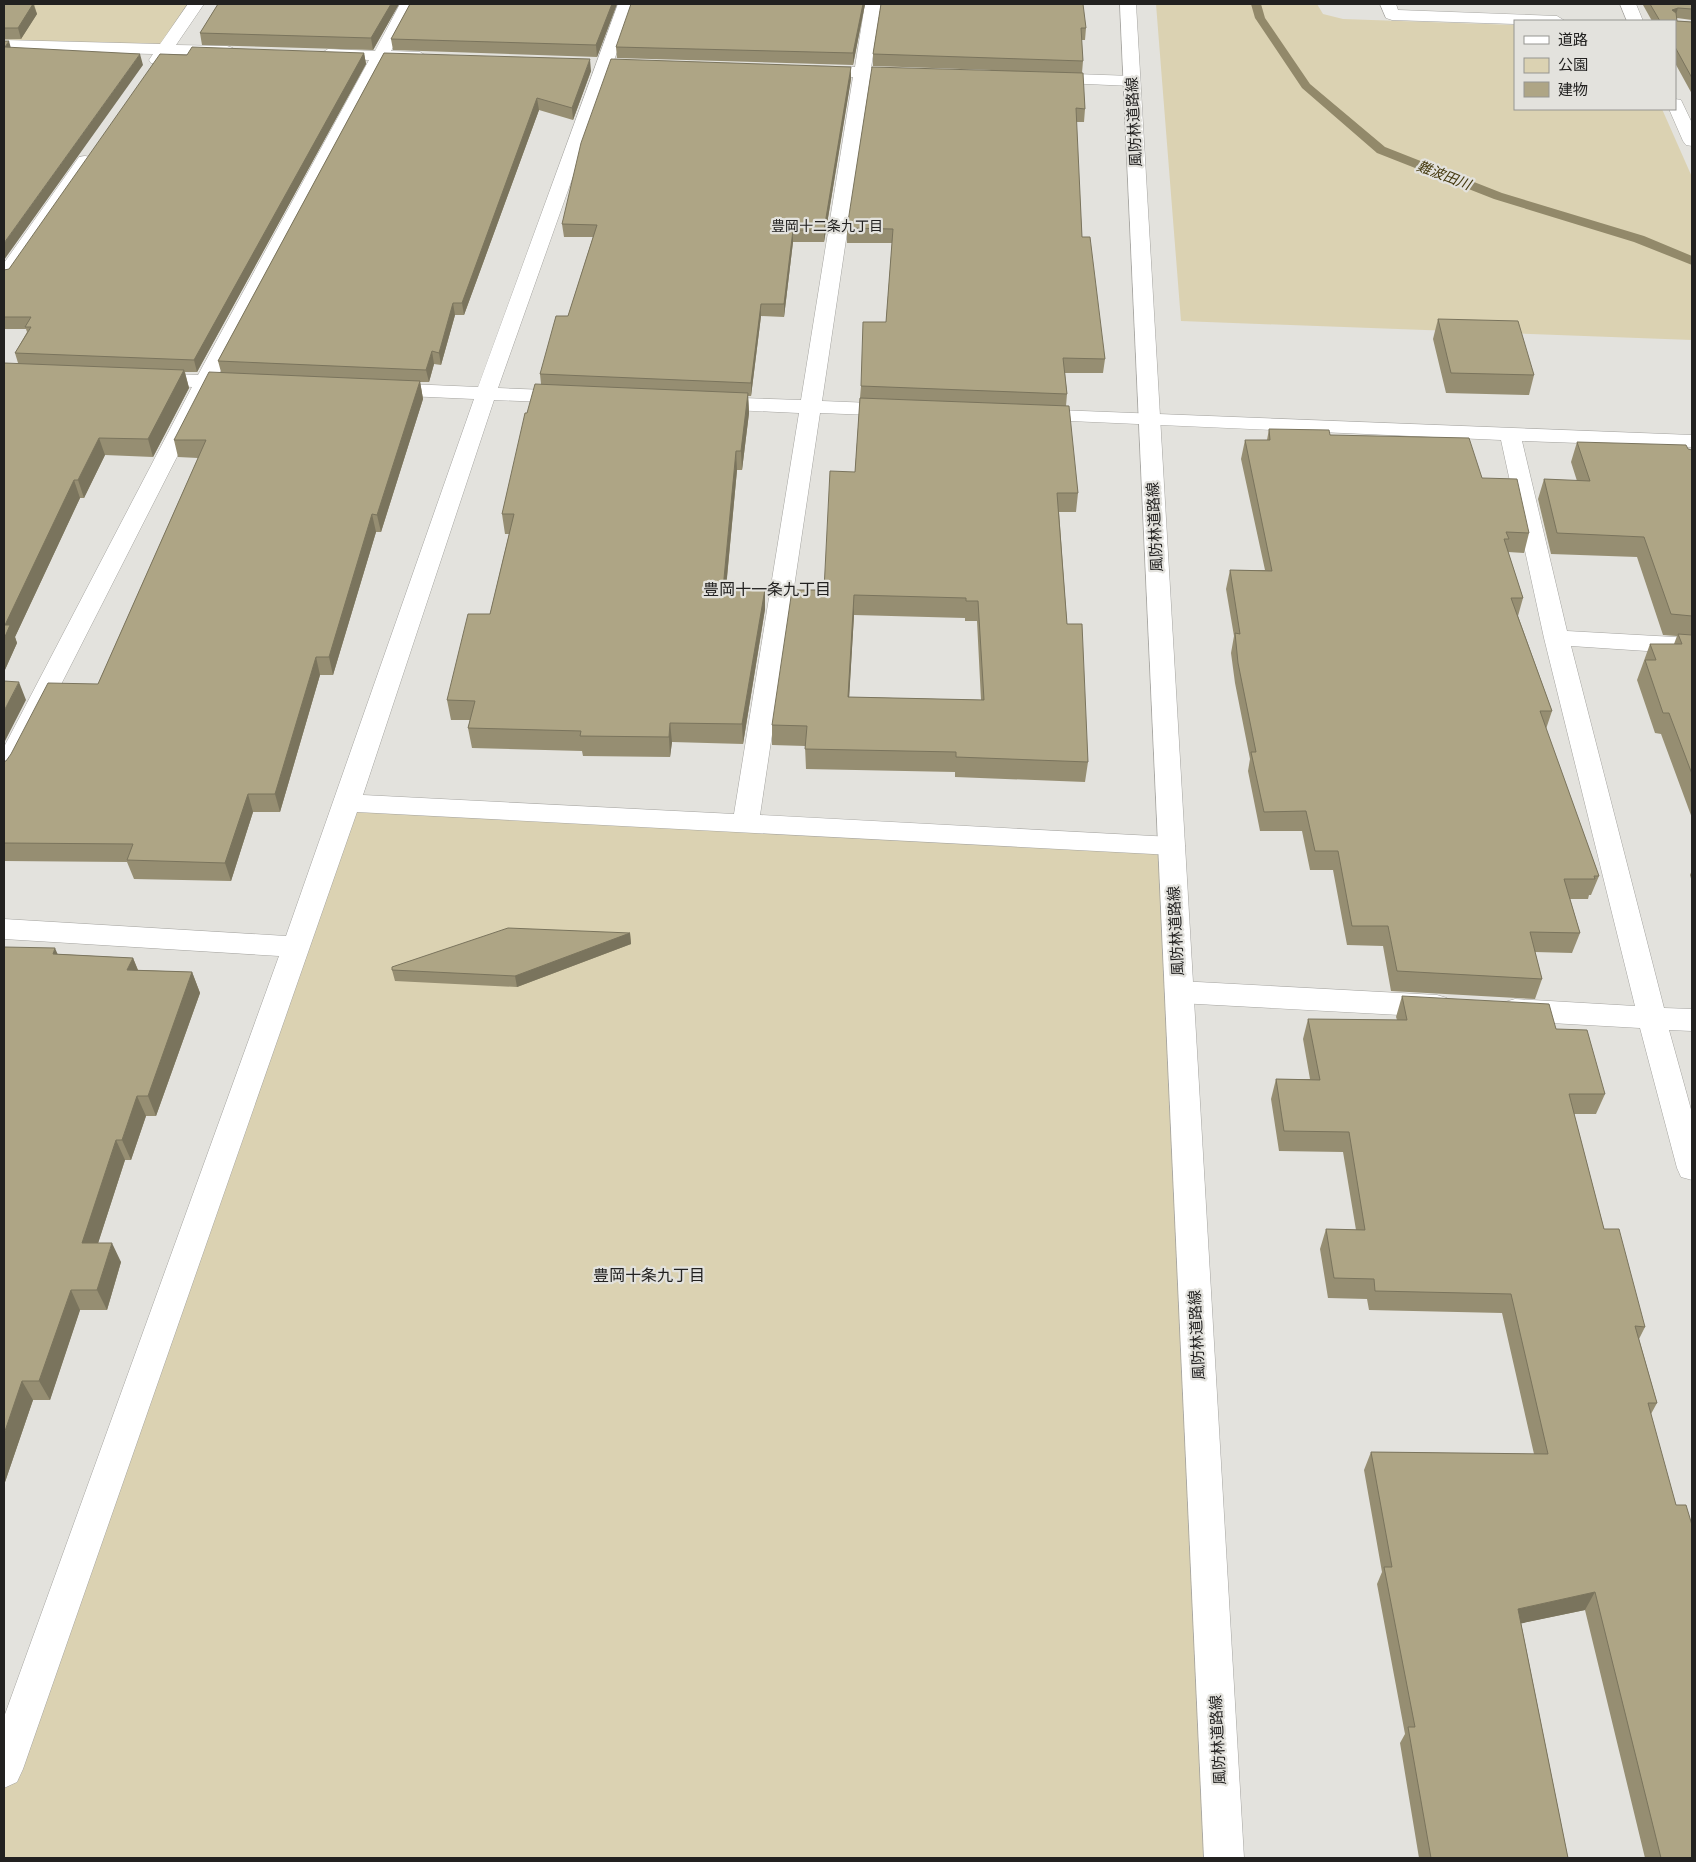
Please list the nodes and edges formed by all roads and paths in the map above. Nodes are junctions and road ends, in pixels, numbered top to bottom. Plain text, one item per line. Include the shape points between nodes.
1 (196, 4) edge
2 (408, 4) edge
3 (626, 4) edge
4 (872, 4) edge
5 (1128, 4) edge
6 (1388, 4) edge
7 (1628, 4) edge
8 (1524, 20) edge
9 (1635, 20) edge
10 (4, 45) edge
11 (165, 49) junction
12 (244, 51) edge
13 (312, 53) edge
14 (382, 55) junction
15 (440, 58) edge
16 (802, 70) edge
17 (862, 72) junction
18 (147, 74) edge
19 (930, 75) edge
20 (1026, 78) edge
21 (1132, 81) junction
22 (1676, 106) edge
23 (1692, 141) edge
24 (96, 146) edge
25 (4, 276) edge
26 (129, 378) edge
27 (206, 381) junction
28 (264, 384) edge
29 (370, 388) edge
30 (486, 393) junction
31 (584, 397) edge
32 (693, 402) edge
33 (811, 407) junction
34 (920, 411) edge
35 (1010, 414) edge
36 (1150, 419) junction
37 (1510, 434) junction
38 (1692, 441) edge
39 (1556, 638) junction
40 (1692, 646) edge
41 (4, 771) edge
42 (347, 803) junction
43 (746, 823) junction
44 (1172, 846) junction
45 (4, 929) edge
46 (296, 947) junction
47 (1179, 992) junction
48 (1464, 1008) edge
49 (1494, 1009) edge
50 (1651, 1018) junction
51 (1692, 1020) edge
52 (1692, 1168) edge
53 (4, 1769) edge
54 (1224, 1858) edge

1 - 11 street
2 - 14 street
3 - 30 street
4 - 17 street
5 - 21 street, 風防林道路線
6 - 8 street via 1392,16
7 - 9 street
10 - 11 street
11 - 12 street
11 - 18 street
13 - 14 street
14 - 15 street
14 - 27 street
16 - 17 street
17 - 19 street
17 - 33 street
20 - 21 street
21 - 36 street, 風防林道路線
22 - 23 street
24 - 25 street
26 - 27 street
27 - 28 street
27 - 41 street
29 - 30 street
30 - 31 street
30 - 42 street
32 - 33 street
33 - 34 street
33 - 43 street
35 - 36 street
36 - 37 street
36 - 44 street, 風防林道路線
37 - 38 street
37 - 39 street
39 - 40 street
39 - 50 street
42 - 43 street
42 - 46 street
43 - 44 street
44 - 47 street, 風防林道路線
45 - 46 street
46 - 53 street
47 - 48 street
47 - 54 street, 風防林道路線
49 - 50 street
50 - 51 street
50 - 52 street

